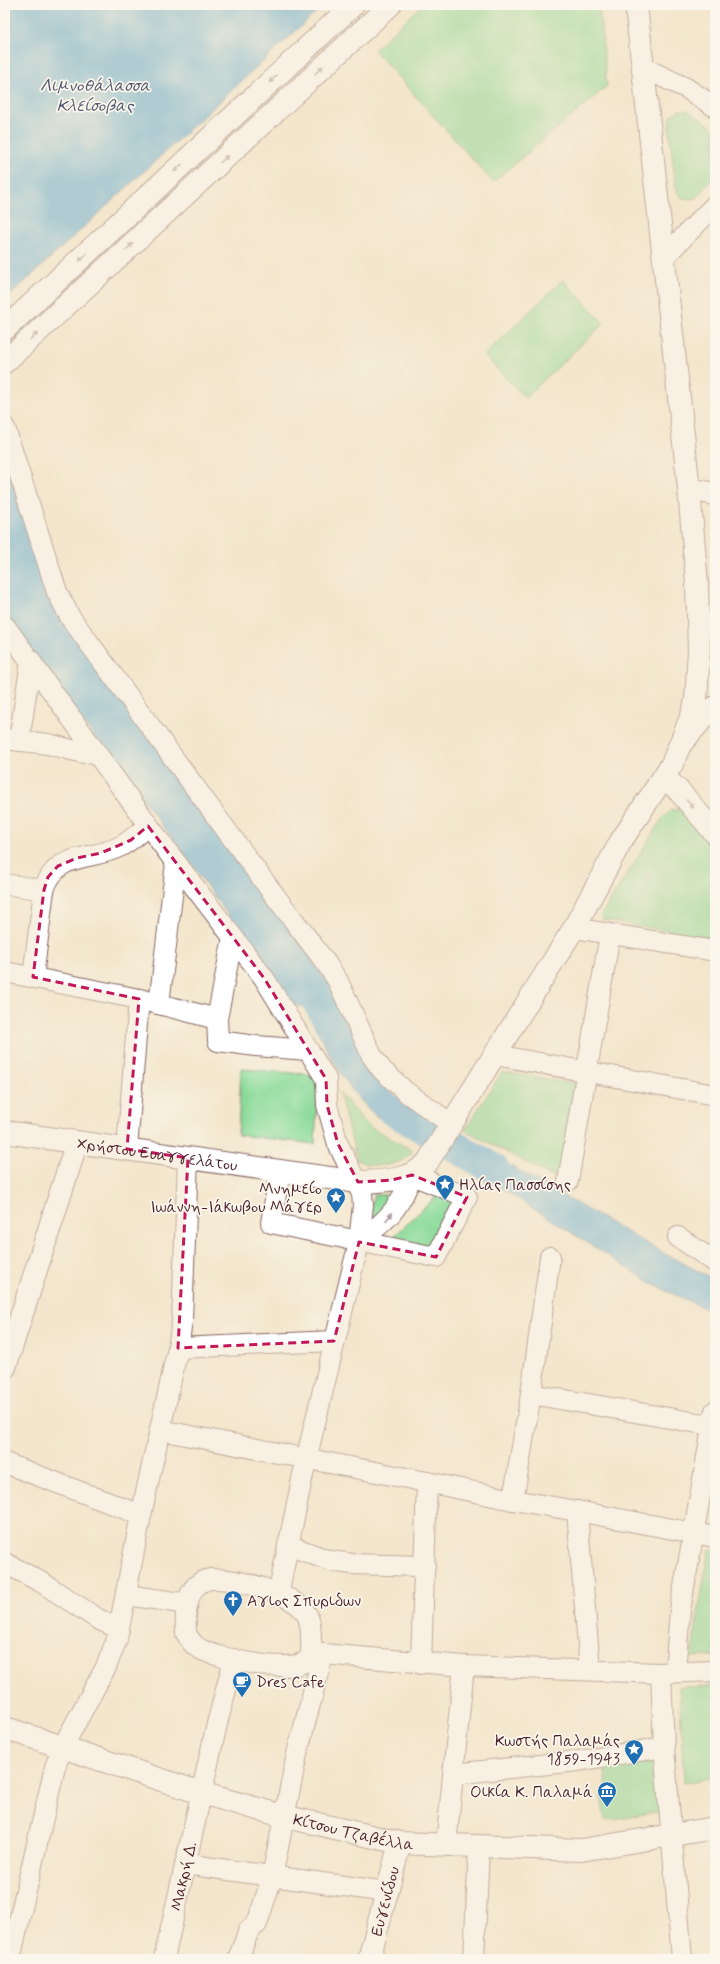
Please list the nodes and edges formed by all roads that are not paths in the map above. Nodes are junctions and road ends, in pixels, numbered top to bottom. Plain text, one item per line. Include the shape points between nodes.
1 (353, 5) edge
2 (390, 5) edge
3 (636, 5) edge
4 (642, 67) junction
5 (715, 107) edge
6 (715, 205) edge
7 (665, 256) junction
8 (5, 329) edge
9 (5, 362) edge
10 (5, 428) edge
11 (689, 489) junction
12 (715, 494) edge
13 (5, 626) edge
14 (30, 661) junction
15 (715, 706) edge
16 (12, 740) edge
17 (95, 752) junction
18 (672, 763) junction
19 (715, 811) edge
20 (148, 826) junction
21 (715, 833) edge
22 (176, 863) junction
23 (5, 884) edge
24 (44, 890) junction
25 (574, 928) junction
26 (610, 934) junction
27 (233, 937) junction
28 (715, 951) edge
29 (5, 972) edge
30 (33, 978) junction
31 (139, 999) junction
32 (159, 1004) junction
33 (217, 1019) junction
34 (308, 1050) junction
35 (495, 1055) junction
36 (588, 1072) junction
37 (715, 1095) edge
38 (452, 1124) junction
39 (5, 1132) edge
40 (77, 1142) junction
41 (127, 1149) junction
42 (188, 1158) junction
43 (420, 1169) junction
44 (280, 1171) junction
45 (568, 1181) dead end
46 (358, 1182) junction
47 (678, 1237) dead end
48 (359, 1242) junction
49 (550, 1257) dead end
50 (715, 1262) edge
51 (334, 1341) junction
52 (178, 1348) junction
53 (5, 1367) edge
54 (531, 1394) junction
55 (714, 1421) edge
56 (160, 1430) junction
57 (306, 1460) junction
58 (5, 1463) edge
59 (427, 1482) junction
60 (513, 1500) junction
61 (577, 1511) junction
62 (141, 1515) junction
63 (693, 1533) junction
64 (715, 1537) edge
65 (288, 1545) junction
66 (5, 1563) edge
67 (425, 1566) junction
68 (127, 1595) junction
69 (278, 1595) junction
70 (188, 1604) junction
71 (120, 1629) junction
72 (317, 1654) junction
73 (234, 1659) junction
74 (421, 1664) junction
75 (464, 1666) junction
76 (590, 1670) junction
77 (715, 1671) edge
78 (668, 1673) junction
79 (5, 1728) edge
80 (664, 1747) junction
81 (62, 1748) junction
82 (453, 1774) junction
83 (201, 1793) junction
84 (284, 1816) junction
85 (715, 1828) edge
86 (670, 1836) junction
87 (400, 1844) junction
88 (446, 1845) junction
89 (479, 1847) junction
90 (185, 1864) junction
91 (272, 1877) junction
92 (387, 1892) junction
93 (13, 1957) edge
94 (164, 1959) edge
95 (238, 1959) edge
96 (368, 1959) edge
97 (474, 1959) edge
98 (682, 1959) edge

1 -> 8 street
9 -> 2 street
3 - 4 street
4 - 5 street via 686,88
4 - 7 street
6 - 7 street
7 - 11 street
10 - 38 street via 57,592 70,616 326,963 338,981 372,1056 382,1070 406,1092
11 - 12 street
11 - 18 street via 697,584 698,673 692,715
13 - 14 street
14 - 16 street
14 - 17 street
15 - 18 street
16 - 17 street via 48,744 84,753
17 - 20 street
18 - 19 street
18 -> 21 street via 680,792
18 - 25 street via 621,841
20 - 22 street
20 - 24 street via 120,846 58,866 48,877
22 - 27 street
22 - 32 street
23 - 24 street
24 - 30 street
25 - 26 street
25 - 35 street
26 - 28 street
26 - 36 street
27 - 33 street
27 - 34 street via 264,978
29 - 30 street
30 - 31 street
31 - 32 street
31 - 41 street
32 - 33 street
33 - 34 street via 218,1041
34 - 46 street via 326,1079 327,1105 338,1144
35 - 36 street
35 - 38 street
36 - 37 street
36 - 45 street
38 - 43 street
39 - 40 street, Χρήστου Ευαγγελάτου
40 - 41 street, Χρήστου Ευαγγελάτου
40 - 53 street
41 - 42 street, Χρήστου Ευαγγελάτου
42 - 44 street, Χρήστου Ευαγγελάτου
42 - 52 street via 182,1322
43 - 46 street, Χρήστου Ευαγγελάτου via 392,1180
48 -> 43 street via 386,1221
43 - 48 street via 467,1197 436,1257
44 - 46 street, Χρήστου Ευαγγελάτου
44 - 48 street via 271,1223
46 - 48 street via 364,1206
47 - 50 street
48 - 51 street
49 - 54 street
51 - 52 street
51 - 57 street
52 - 56 street
54 - 55 street
54 - 60 street
55 - 63 street
56 - 57 street
56 - 62 street
57 - 59 street
57 - 65 street
58 - 62 street
59 - 60 street
59 - 67 street
60 - 61 street
61 - 63 street
61 - 76 street
62 - 68 street
63 - 64 street
63 - 78 street
65 - 67 street via 330,1561
65 - 69 street
66 - 71 street via 98,1619
67 - 74 street
68 - 70 street
68 - 71 street
69 - 70 street via 239,1581 210,1579 194,1587 189,1595
69 - 72 street via 295,1603 308,1615
70 - 73 street via 186,1633 191,1641 201,1649
71 - 81 street via 109,1660
72 - 73 street via 298,1665 287,1666
72 - 74 street
72 - 84 street
73 - 83 street, Μακρή Δ.
74 - 75 street
75 - 76 street
75 - 82 street
76 - 78 street
77 - 78 street
78 - 80 street
79 - 81 street, Κίτσου Τζαβέλλα
80 - 82 street via 578,1761
80 - 86 street
81 - 83 street, Κίτσου Τζαβέλλα
81 - 93 street via 55,1767
82 - 88 street
83 - 84 street, Κίτσου Τζαβέλλα
83 - 90 street, Μακρή Δ.
84 - 87 street, Κίτσου Τζαβέλλα
84 - 91 street
85 - 86 street, Κίτσου Τζαβέλλα
86 - 89 street, Κίτσου Τζαβέλλα via 581,1850
86 - 98 street
87 - 88 street, Κίτσου Τζαβέλλα
87 - 92 street, Ευγενίδου
88 - 89 street, Κίτσου Τζαβέλλα
89 - 97 street
90 - 91 street
90 - 94 street, Μακρή Δ.
91 - 92 street
91 - 95 street via 257,1924 249,1930
92 - 96 street, Ευγενίδου

